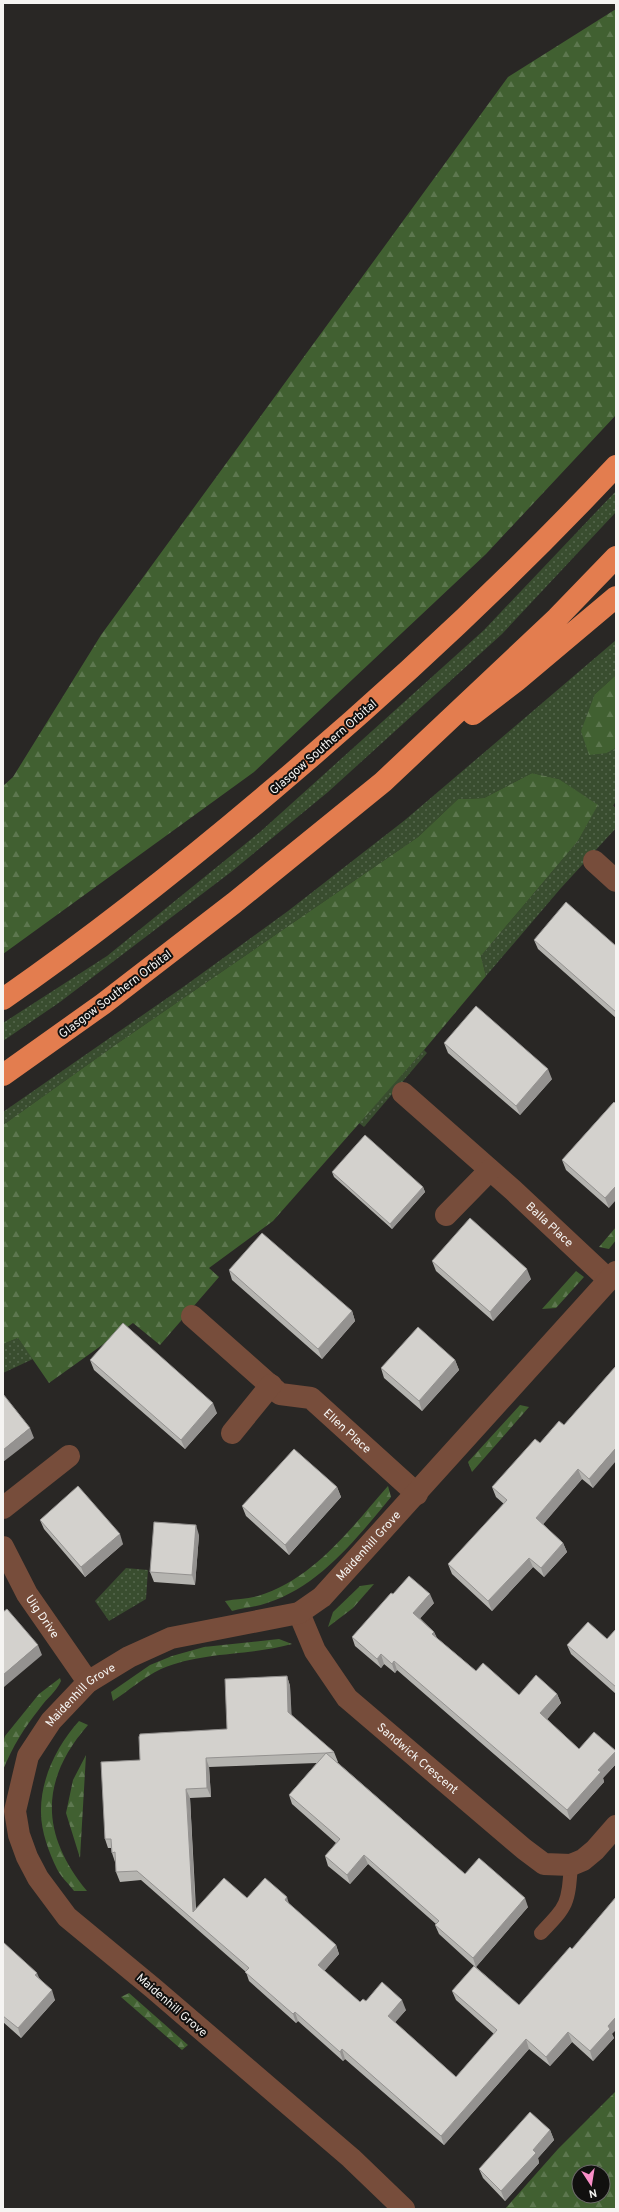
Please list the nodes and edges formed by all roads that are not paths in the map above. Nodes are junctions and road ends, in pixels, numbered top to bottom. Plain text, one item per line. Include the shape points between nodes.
1 (616, 466) edge
2 (616, 557) edge
3 (616, 597) edge
4 (383, 782) junction
5 (594, 861) dead end
6 (616, 881) edge
7 (3, 999) edge
8 (3, 1075) edge
9 (403, 1094) dead end
10 (490, 1170) junction
11 (446, 1216) dead end
12 (612, 1276) edge
13 (192, 1316) dead end
14 (270, 1385) junction
15 (232, 1433) dead end
16 (69, 1456) dead end
17 (417, 1494) junction
18 (3, 1508) edge
19 (3, 1547) edge
20 (299, 1613) junction
21 (88, 1682) junction
22 (9, 1812) edge
23 (616, 1826) edge
24 (571, 1865) junction
25 (541, 1933) dead end
26 (404, 2209) edge

1 - 7 highway, Glasgow Southern Orbital via 457,626 359,717 176,871 105,927
2 - 4 highway, Glasgow Southern Orbital via 557,618
3 - 4 highway via 516,682
4 - 8 highway, Glasgow Southern Orbital via 216,917 103,1004
5 - 6 street
9 - 10 street, Balla Place
10 - 11 street
10 - 12 street, Balla Place
12 - 17 street, Maidenhill Grove
13 - 14 street, Ellen Place
14 - 15 street
14 - 17 street, Ellen Place via 280,1394 310,1398
16 - 18 street
17 - 20 street, Maidenhill Grove via 322,1597
19 - 21 street, Uig Drive via 27,1594
20 - 21 street, Maidenhill Grove via 171,1638 129,1657
20 - 24 street, Sandwick Crescent via 315,1651 347,1698 544,1864
21 - 22 street, Maidenhill Grove via 51,1721 28,1756
22 - 26 street, Maidenhill Grove via 38,1878 67,1917 338,2148
23 - 24 street via 595,1850 583,1860
24 - 25 lane via 569,1898 561,1912

